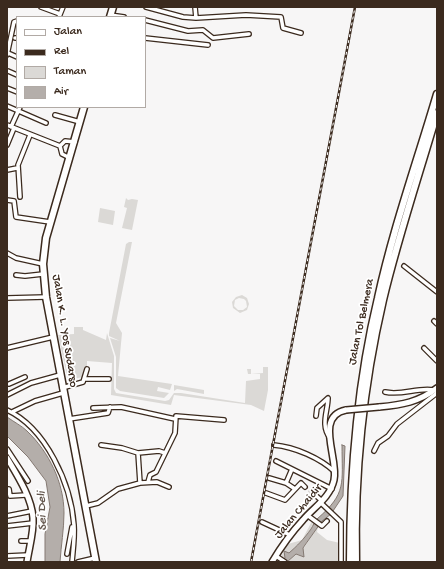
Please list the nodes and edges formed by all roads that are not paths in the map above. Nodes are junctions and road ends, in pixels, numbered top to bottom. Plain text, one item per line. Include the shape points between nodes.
1 (41, 7) edge
2 (63, 7) edge
3 (113, 7) edge
4 (146, 7) edge
5 (195, 7) edge
6 (60, 16) edge
7 (110, 16) edge
8 (196, 18) junction
9 (146, 20) edge
10 (16, 21) edge
11 (301, 33) dead end
12 (249, 34) dead end
13 (146, 38) edge
14 (208, 45) dead end
15 (7, 54) edge
16 (437, 94) edge
17 (7, 106) edge
18 (20, 108) edge
19 (84, 108) edge
20 (18, 111) junction
21 (437, 113) edge
22 (55, 115) dead end
23 (80, 122) junction
24 (46, 123) dead end
25 (10, 127) edge
26 (30, 135) junction
27 (75, 142) junction
28 (7, 145) edge
29 (60, 146) junction
30 (70, 158) junction
31 (17, 168) junction
32 (7, 170) edge
33 (20, 198) dead end
34 (7, 200) edge
35 (50, 222) junction
36 (7, 253) edge
37 (43, 264) junction
38 (404, 266) dead end
39 (43, 274) junction
40 (16, 275) dead end
41 (437, 292) edge
42 (46, 297) junction
43 (7, 298) edge
44 (53, 337) junction
45 (7, 348) edge
46 (424, 348) dead end
47 (437, 361) edge
48 (87, 369) dead end
49 (60, 375) junction
50 (25, 377) dead end
51 (84, 379) junction
52 (109, 379) dead end
53 (18, 380) junction
54 (9, 384) dead end
55 (22, 387) junction
56 (63, 390) junction
57 (436, 390) edge
58 (385, 392) dead end
59 (7, 395) edge
60 (110, 407) junction
61 (93, 408) dead end
62 (7, 410) edge
63 (12, 412) junction
64 (316, 416) dead end
65 (68, 419) junction
66 (175, 420) junction
67 (224, 420) dead end
68 (330, 439) junction
69 (101, 445) dead end
70 (274, 445) dead end
71 (7, 449) edge
72 (374, 451) dead end
73 (138, 453) junction
74 (166, 453) junction
75 (7, 458) edge
76 (276, 461) dead end
77 (292, 469) junction
78 (336, 473) junction
79 (269, 478) dead end
80 (28, 482) dead end
81 (148, 482) junction
82 (140, 483) junction
83 (286, 483) junction
84 (169, 487) dead end
85 (7, 489) edge
86 (296, 489) junction
87 (332, 489) junction
88 (266, 493) dead end
89 (26, 495) junction
90 (321, 502) junction
91 (86, 506) junction
92 (32, 511) junction
93 (307, 515) junction
94 (7, 516) edge
95 (73, 520) junction
96 (327, 521) dead end
97 (262, 522) dead end
98 (33, 523) junction
99 (7, 526) edge
100 (290, 535) junction
101 (21, 541) dead end
102 (30, 541) junction
103 (67, 554) dead end
104 (28, 555) junction
105 (7, 556) edge
106 (276, 556) junction
107 (96, 560) edge
108 (27, 562) edge
109 (72, 562) edge
110 (78, 562) edge
111 (272, 562) edge
112 (285, 562) edge
113 (341, 562) edge
114 (350, 562) edge
115 (356, 562) edge

1 - 6 street
2 - 6 street
3 - 7 highway
4 - 8 street
5 - 8 street
8 - 11 street via 246,15 281,18 283,28
9 - 12 street via 188,31 203,30 213,38
10 - 15 street
13 - 14 street
16 - 114 highway, Jalan Tol Belmera via 386,266 364,364 351,475
17 - 20 street
18 - 20 street
19 - 23 highway, Jalan K. L. Yos Sudarso
20 - 24 street
20 - 25 street
21 - 115 highway, Jalan Tol Belmera via 391,268 370,367 358,471
22 - 23 street
23 - 27 highway, Jalan K. L. Yos Sudarso
25 - 26 street
25 - 28 street
26 - 29 street
26 - 31 street
27 - 29 street via 66,141
27 - 30 highway, Jalan K. L. Yos Sudarso
29 - 30 street via 62,154
30 - 35 highway, Jalan K. L. Yos Sudarso
31 - 32 street
31 - 33 street
34 - 35 street via 14,201 16,217
35 - 37 highway, Jalan K. L. Yos Sudarso
36 - 37 street via 16,258
37 - 39 highway, Jalan K. L. Yos Sudarso
38 - 41 street
39 - 40 street
39 - 42 highway, Jalan K. L. Yos Sudarso
42 - 43 street
42 - 44 highway, Jalan K. L. Yos Sudarso
44 - 45 street
44 - 49 highway, Jalan K. L. Yos Sudarso
46 - 47 street
48 - 51 street
49 - 55 street
49 - 56 highway, Jalan K. L. Yos Sudarso
50 - 53 street
51 - 52 street
51 - 56 street via 78,385
53 - 54 street
53 - 55 street
55 - 59 street
56 - 63 street
56 - 65 highway, Jalan K. L. Yos Sudarso
57 - 58 street via 427,389 405,394
57 - 68 street, Jalan Chaidir, bridge via 416,401 400,405 336,413 330,421
57 - 72 street via 397,424 388,436 378,443
60 - 61 street
60 - 65 street via 108,413
60 - 66 street via 121,407
62 - 63 street
63 - 95 street via 41,439 55,460 68,493
64 - 68 street via 317,408 328,398 324,422
65 - 91 highway, Jalan K. L. Yos Sudarso
66 - 67 street via 177,416
66 - 74 street via 175,433
68 - 78 street, Jalan Chaidir
69 - 73 street
70 - 78 street via 300,452 325,464
71 - 80 street
73 - 74 street
73 - 82 street
74 - 81 street via 156,473 150,475
75 - 89 street
76 - 77 street
77 - 83 street
77 - 87 street
78 - 87 street, Jalan Chaidir
79 - 83 street
81 - 82 street
81 - 84 street via 161,482
82 - 91 street via 118,489 100,502
83 - 86 street
85 - 89 street via 10,496
86 - 88 street via 285,500
86 - 90 street via 301,483
87 - 90 street, Jalan Chaidir
89 - 92 street
90 - 93 street, Jalan Chaidir
90 - 113 street via 341,522
91 - 107 highway, Jalan K. L. Yos Sudarso
92 - 94 street
92 - 98 street
93 - 96 street via 322,526
93 - 100 street, Jalan Chaidir
95 - 103 street
95 - 109 street
97 - 100 street
98 - 99 street
98 - 102 street
100 - 106 street, Jalan Chaidir
101 - 102 street
102 - 104 street
104 - 105 street
104 - 108 street
106 - 111 street, Jalan Chaidir
106 - 112 street
107 - 110 street

